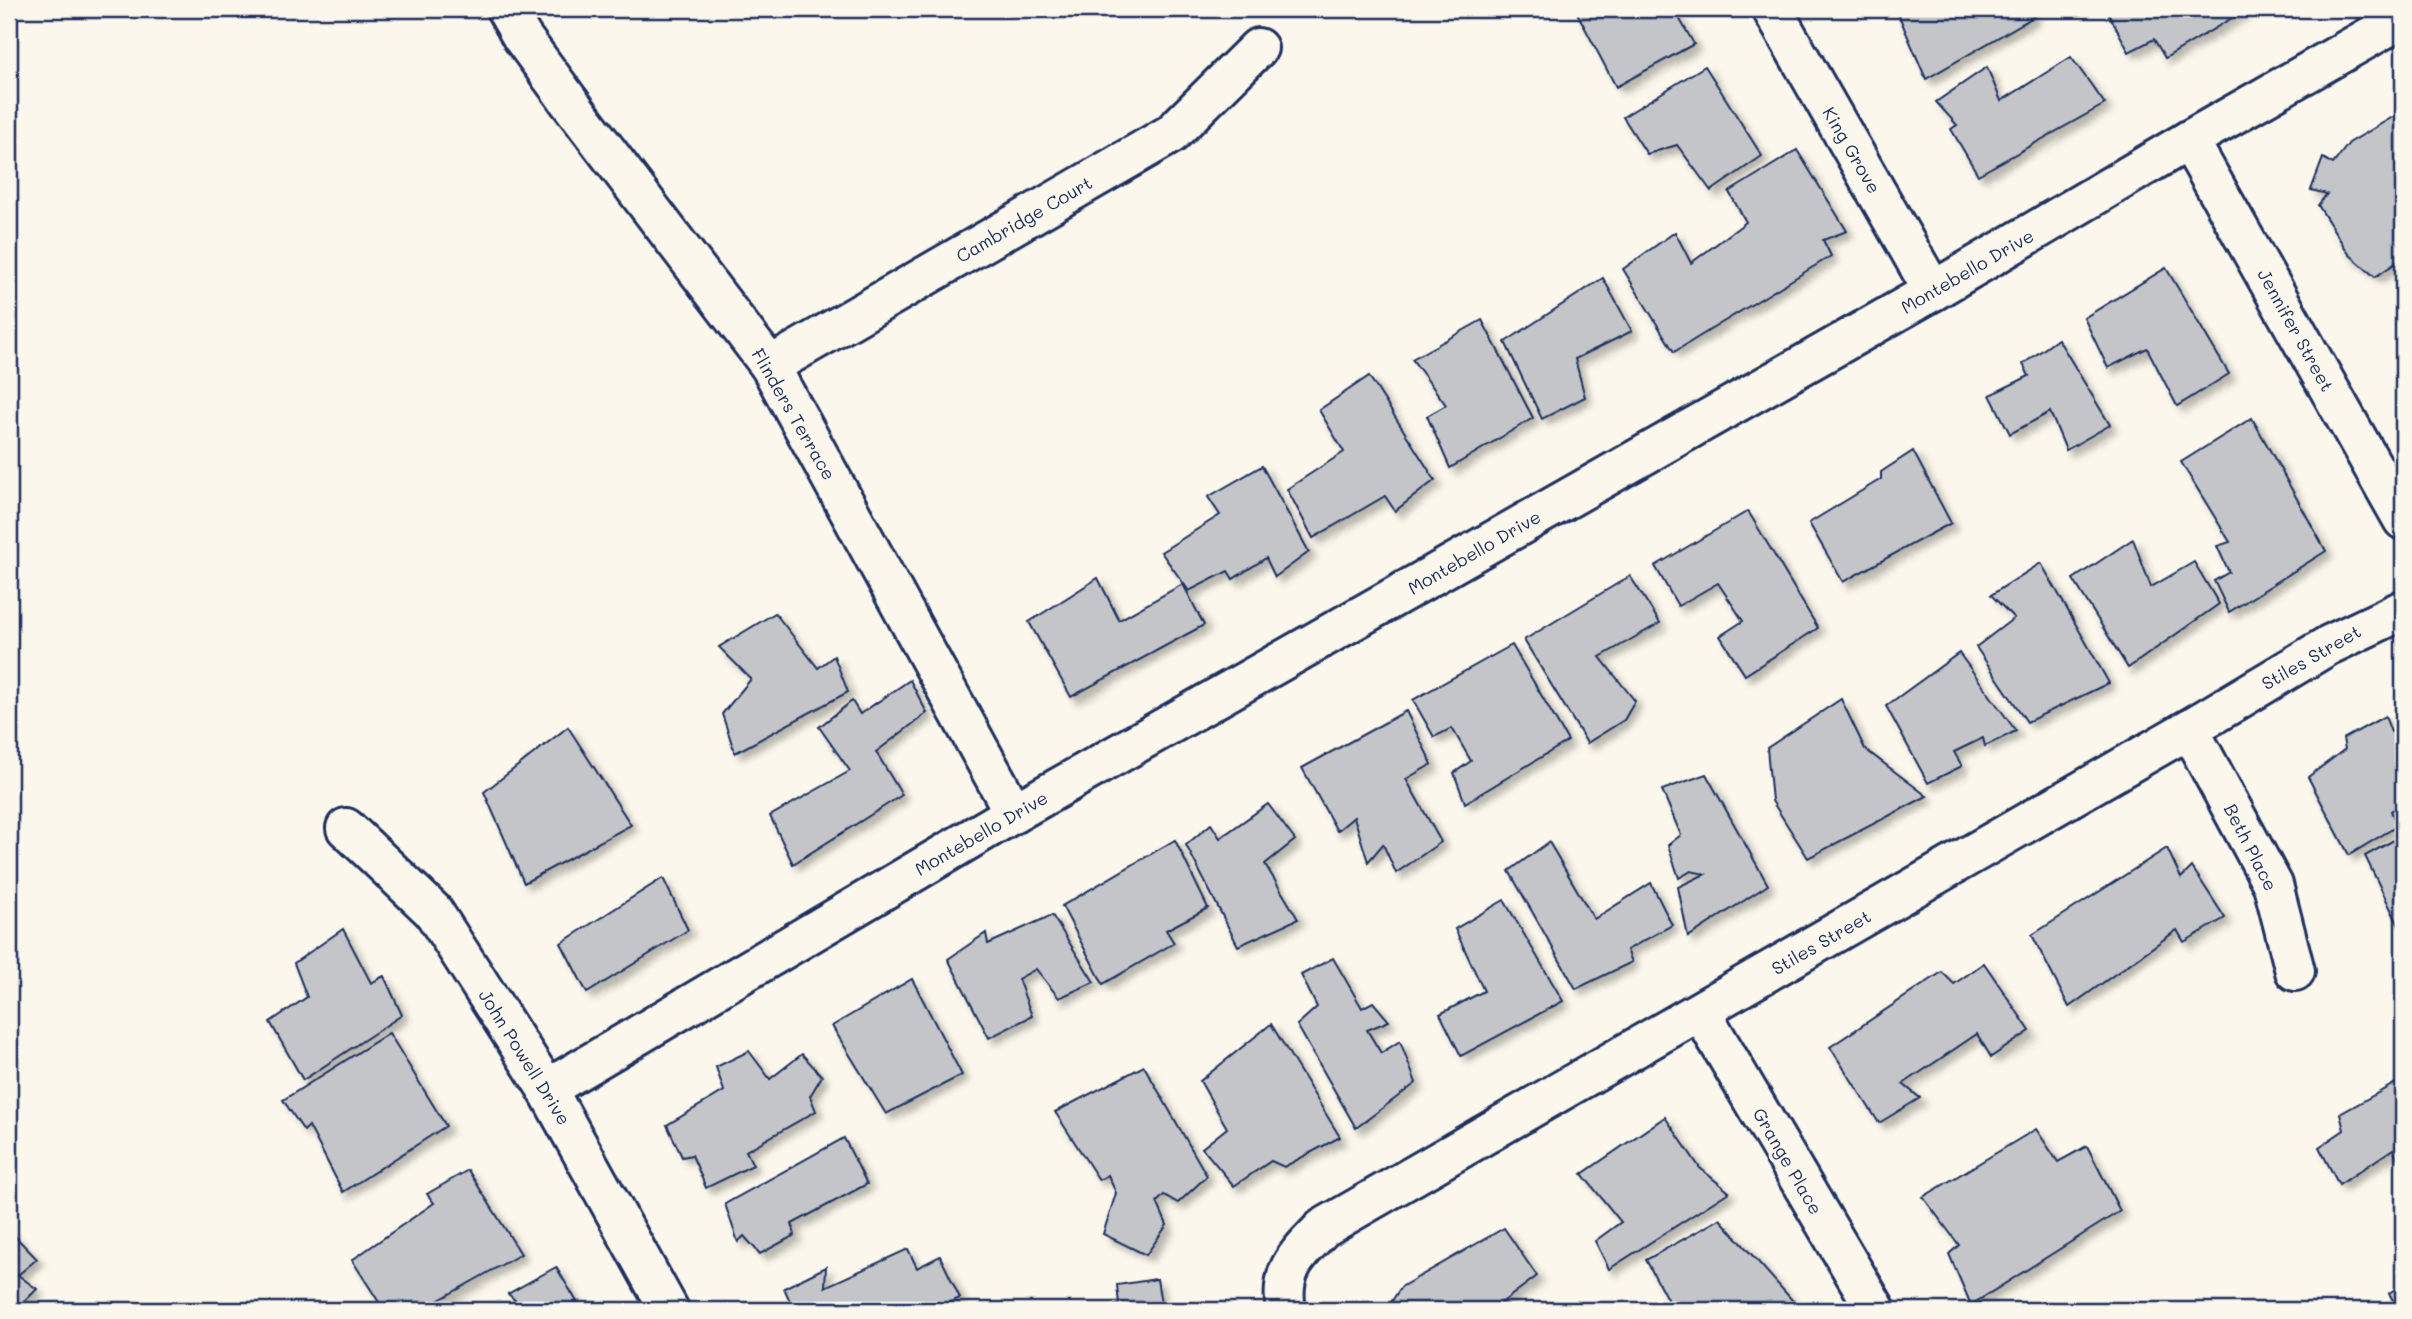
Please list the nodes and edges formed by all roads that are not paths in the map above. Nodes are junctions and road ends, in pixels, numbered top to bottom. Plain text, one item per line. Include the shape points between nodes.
1 (506, 9) edge
2 (1772, 9) edge
3 (2403, 18) edge
4 (1258, 48) dead end
5 (2189, 140) junction
6 (1933, 291) junction
7 (770, 366) junction
8 (2403, 520) edge
9 (2403, 610) edge
10 (2189, 729) junction
11 (1014, 813) junction
12 (346, 828) dead end
13 (2295, 971) dead end
14 (1701, 1012) junction
15 (547, 1089) junction
16 (669, 1310) edge
17 (1286, 1310) edge
18 (1876, 1310) edge

1 - 7 street, Flinders Terrace via 568,100
2 - 6 street, King Grove
3 - 5 street, Montebello Drive
4 - 7 street, Cambridge Court via 1171,134
5 - 6 street, Montebello Drive
5 - 8 street, Jennifer Street
6 - 11 street, Montebello Drive
7 - 11 street, Flinders Terrace
9 - 10 street, Stiles Street via 2329,645
10 - 13 street, Beth Place via 2273,885
10 - 14 street, Stiles Street
11 - 15 street, Montebello Drive
12 - 15 street, John Powell Drive via 433,911
14 - 17 street, Stiles Street via 1323,1228 1293,1258 1283,1290
14 - 18 street, Grange Place
15 - 16 street, John Powell Drive

